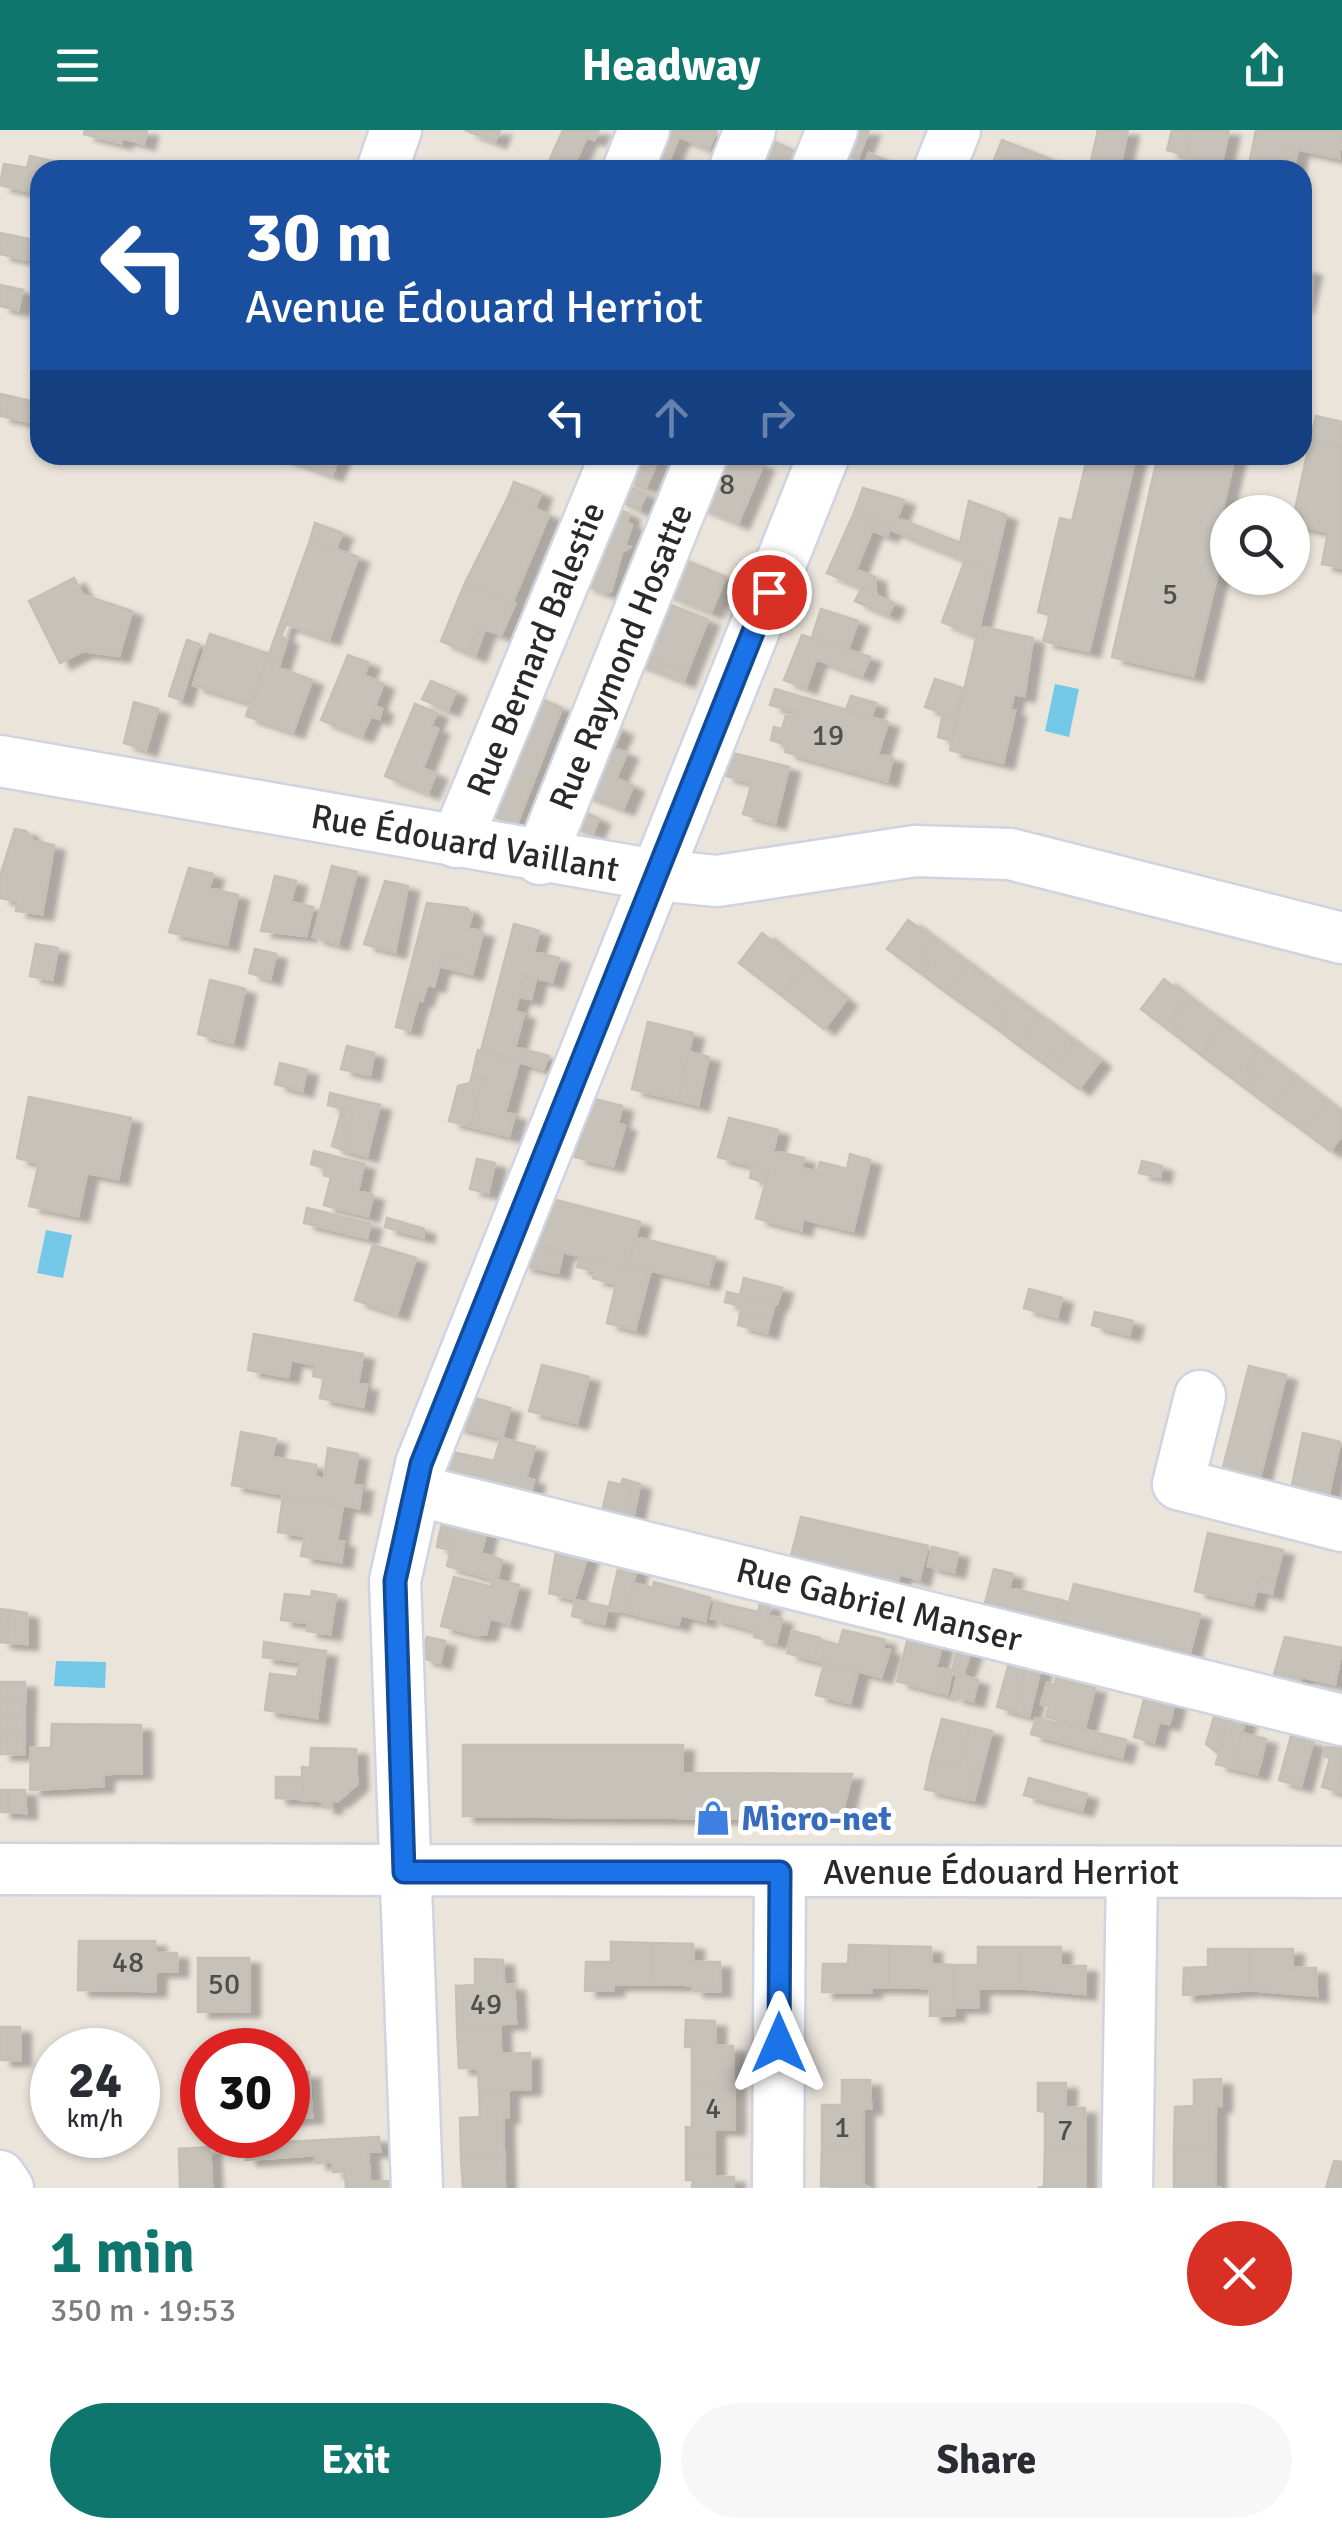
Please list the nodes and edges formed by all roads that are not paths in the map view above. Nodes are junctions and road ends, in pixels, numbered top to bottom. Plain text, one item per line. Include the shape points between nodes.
1 (396, 130) edge
2 (644, 130) edge
3 (750, 130) edge
4 (832, 130) edge
5 (955, 130) edge
6 (386, 160) edge
7 (632, 160) edge
8 (738, 160) edge
9 (820, 160) edge
10 (943, 160) edge
11 (612, 465) edge
12 (698, 465) edge
13 (820, 465) edge
14 (0, 761) edge
15 (456, 842) junction
16 (540, 859) junction
17 (654, 876) junction
18 (1342, 938) edge
19 (1200, 1396) dead end
20 (415, 1490) junction
21 (1342, 1526) edge
22 (1342, 1720) edge
23 (0, 1869) edge
24 (404, 1872) junction
25 (780, 1872) junction
26 (1132, 1872) junction
27 (1342, 1872) edge
28 (0, 2176) edge
29 (8, 2188) edge
30 (416, 2188) edge
31 (778, 2188) edge
32 (1127, 2188) edge

1 - 6 street
2 - 7 street
3 - 8 street
4 - 9 street
5 - 10 street
11 - 15 street, Rue Bernard Balestie
12 - 16 street, Rue Raymond Hosatte
13 - 17 street
14 - 15 street, Rue Édouard Vaillant
15 - 16 street, Rue Édouard Vaillant
16 - 17 street, Rue Édouard Vaillant
17 - 18 street, Rue Édouard Vaillant via 717,881 916,850 1010,854
17 - 20 street
19 - 21 street via 1178,1484
20 - 22 street, Rue Gabriel Manser
20 - 24 street via 395,1581
23 - 24 street, Avenue Édouard Herriot
24 - 25 street, Avenue Édouard Herriot
24 - 30 street
25 - 26 street, Avenue Édouard Herriot
25 - 31 street
26 - 27 street, Avenue Édouard Herriot
26 - 32 street
28 - 29 street

